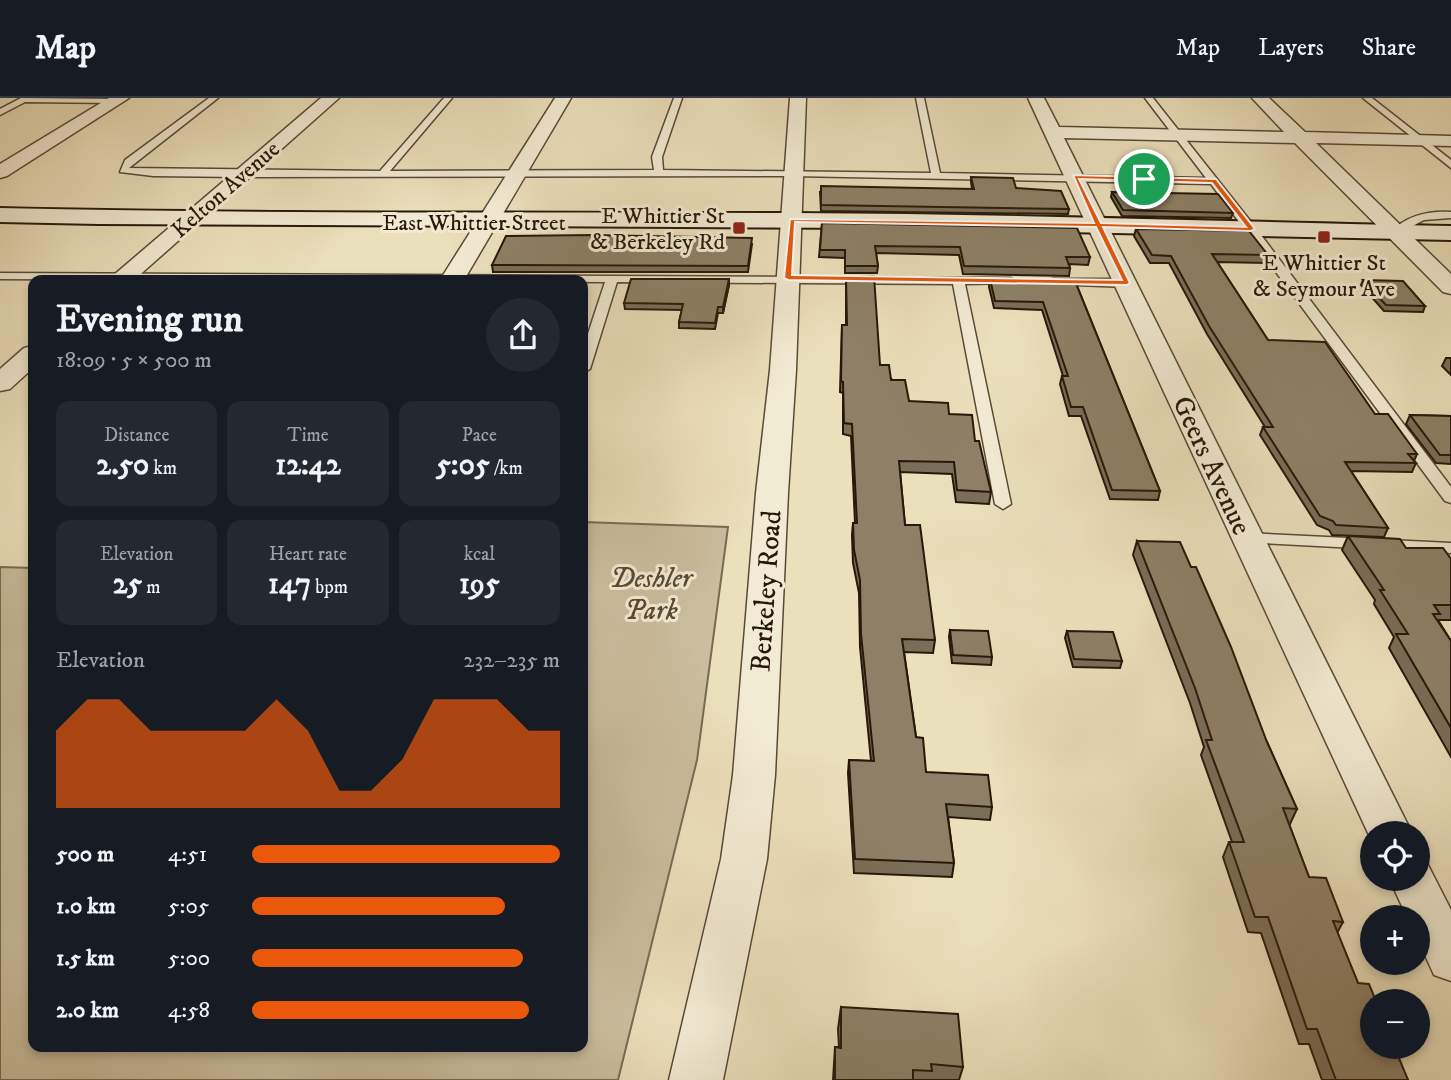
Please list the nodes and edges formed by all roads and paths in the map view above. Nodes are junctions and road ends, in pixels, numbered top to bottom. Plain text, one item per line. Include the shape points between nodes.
1 (214, 98) edge
2 (331, 98) edge
3 (448, 98) edge
4 (564, 98) edge
5 (678, 98) edge
6 (798, 98) edge
7 (920, 98) edge
8 (1036, 98) edge
9 (1149, 98) edge
10 (1260, 98) edge
11 (1367, 98) edge
12 (25, 99) edge
13 (119, 99) edge
14 (0, 112) edge
15 (1053, 132) junction
16 (1177, 135) junction
17 (1300, 137) junction
18 (1419, 140) junction
19 (1451, 141) edge
20 (1451, 165) edge
21 (0, 172) edge
22 (793, 173) junction
23 (243, 174) junction
24 (382, 174) junction
25 (659, 174) junction
26 (517, 175) junction
27 (936, 175) junction
28 (1075, 177) junction
29 (1214, 181) junction
30 (0, 215) edge
31 (1451, 215) edge
32 (190, 220) junction
33 (792, 220) junction
34 (487, 222) junction
35 (1099, 225) junction
36 (1251, 229) junction
37 (1396, 232) junction
38 (1451, 233) edge
39 (126, 275) edge
40 (455, 275) edge
41 (0, 276) edge
42 (28, 276) edge
43 (588, 278) edge
44 (612, 278) junction
45 (788, 278) junction
46 (958, 280) junction
47 (1448, 282) edge
48 (1127, 283) junction
49 (588, 353) edge
50 (28, 358) edge
51 (0, 383) edge
52 (1451, 498) edge
53 (1003, 504) dead end
54 (1247, 538) junction
55 (1451, 548) edge
56 (1384, 821) edge
57 (1418, 891) edge
58 (1451, 960) edge
59 (696, 1080) edge

1 - 23 lane via 123,170
2 - 23 street, Kelton Avenue
3 - 24 lane
4 - 26 street
5 - 25 lane via 657,157
6 - 22 street, Berkeley Road
7 - 27 lane
8 - 15 street, Geers Avenue
9 - 16 lane
10 - 17 street
11 - 18 lane
12 - 13 lane
12 - 14 lane
13 - 21 street
15 - 16 street
15 - 28 street, Geers Avenue
16 - 17 street
16 - 29 lane
17 - 18 street
17 - 37 street
18 - 19 street
18 - 20 lane
22 - 25 lane
22 - 27 lane
22 - 33 street, Berkeley Road
23 - 24 lane
23 - 32 street, Kelton Avenue
24 - 26 lane
25 - 26 lane
26 - 34 street
27 - 28 lane
28 - 29 lane
28 - 35 street, Geers Avenue
29 - 36 lane
30 - 32 street, East Whittier Street
31 - 37 lane via 1431,214 1408,221
32 - 34 street, East Whittier Street
32 - 39 street, Kelton Avenue
33 - 34 street, East Whittier Street
33 - 35 street, East Whittier Street
33 - 45 street, Berkeley Road
34 - 40 street
35 - 36 street, East Whittier Street
35 - 48 street, Geers Avenue
36 - 37 street, East Whittier Street
36 - 52 lane
37 - 38 street, East Whittier Street
37 - 47 street
41 - 42 lane
43 - 44 lane
44 - 45 lane
44 - 49 lane
45 - 46 lane
45 - 59 street, Berkeley Road via 754,775 744,859
46 - 48 lane
46 - 53 lane
48 - 54 street, Geers Avenue
50 - 51 street
54 - 55 lane
54 - 56 street, Geers Avenue
57 - 58 street

